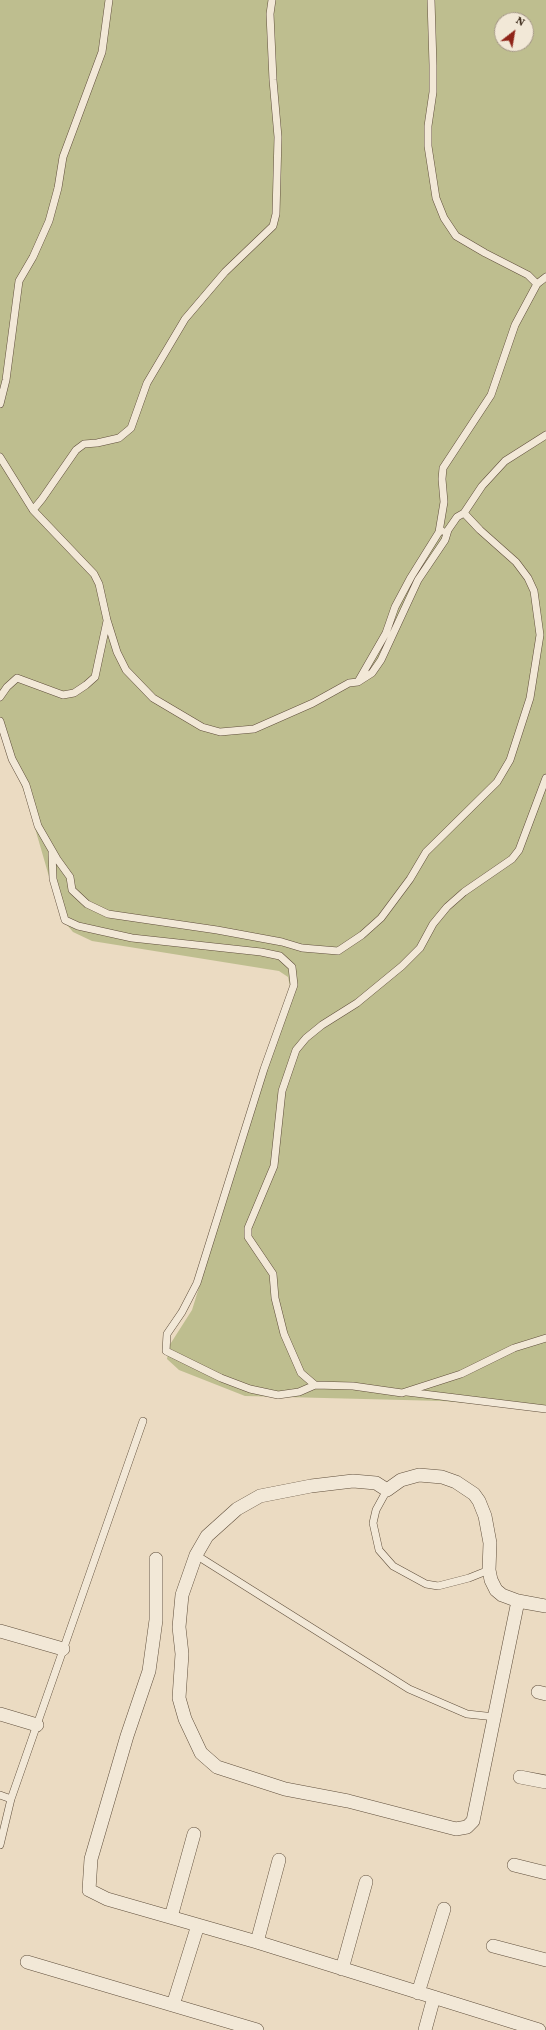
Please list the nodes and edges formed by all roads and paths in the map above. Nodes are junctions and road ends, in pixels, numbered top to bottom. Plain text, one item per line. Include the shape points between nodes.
1 (109, 0) edge
2 (272, 0) edge
3 (431, 0) edge
4 (545, 279) edge
5 (537, 284) junction
6 (0, 404) edge
7 (546, 436) edge
8 (0, 457) edge
9 (33, 510) junction
10 (464, 512) junction
11 (448, 530) junction
12 (439, 532) junction
13 (107, 620) junction
14 (389, 635) junction
15 (358, 682) junction
16 (0, 697) edge
17 (0, 720) edge
18 (546, 778) edge
19 (52, 851) junction
20 (546, 1338) edge
21 (315, 1385) junction
22 (402, 1392) junction
23 (546, 1409) edge
24 (143, 1421) dead end
25 (387, 1490) junction
26 (196, 1555) junction
27 (156, 1559) dead end
28 (489, 1570) junction
29 (518, 1601) junction
30 (546, 1606) edge
31 (0, 1631) edge
32 (63, 1649) junction
33 (0, 1714) edge
34 (495, 1717) junction
35 (37, 1725) junction
36 (520, 1777) dead end
37 (546, 1782) edge
38 (0, 1795) edge
39 (11, 1799) junction
40 (194, 1834) dead end
41 (0, 1845) edge
42 (278, 1860) dead end
43 (514, 1865) dead end
44 (546, 1873) edge
45 (366, 1882) dead end
46 (444, 1909) dead end
47 (171, 1917) junction
48 (198, 1925) junction
49 (257, 1942) junction
50 (493, 1946) dead end
51 (546, 1960) edge
52 (27, 1962) dead end
53 (342, 1969) junction
54 (418, 1993) junction
55 (434, 1997) junction
56 (173, 2005) junction
57 (257, 2030) edge
58 (425, 2030) edge
59 (539, 2030) edge

1 - 6 lane via 102,52 63,157 49,221 19,281 6,380
2 - 9 lane via 270,14 278,137 276,214 273,226 225,272 185,319 147,383 131,428 119,438 97,444 84,444 76,450
3 - 5 lane via 433,72 428,132 436,198 444,218 456,236 528,275
4 - 5 lane
5 - 12 lane via 515,324 491,394 443,468 444,502
7 - 10 lane via 506,461 482,486
8 - 9 lane
9 - 13 lane via 94,574 99,584
10 - 11 lane
10 - 19 lane via 516,562 534,591 540,635 530,698 510,760 497,782 426,852 381,918 362,935 338,951 302,948 225,932 108,914 86,904 72,890 70,877
11 - 12 lane
11 - 14 lane via 445,540 418,580
12 - 14 lane via 396,607
13 - 15 lane via 116,652 126,670 154,698 202,727 220,732 254,729 313,703 349,683
13 - 16 lane via 95,677 86,685 74,693 63,695 18,678
14 - 15 lane
14 - 15 lane via 381,660 372,673
17 - 19 lane via 12,759 26,784 38,826
18 - 21 lane via 519,850 512,859 464,892 438,919 420,948 402,966 358,1003 317,1030 296,1050 282,1091 274,1166 248,1228 248,1237 273,1274 274,1298 284,1334 301,1373
19 - 21 lane via 53,879 65,920 98,932 132,938 261,952 280,956 292,967 294,985 264,1068 197,1283 168,1334 166,1351 250,1389 278,1395 299,1392
20 - 22 lane via 514,1348 461,1374
21 - 22 lane
22 - 23 lane
24 - 32 lane
25 - 26 street via 376,1483 352,1481 260,1496 237,1509 216,1527
25 - 28 street via 411,1476 428,1474 456,1482 474,1494 485,1516 490,1543
25 - 28 lane via 376,1510 373,1523 379,1550 393,1566 426,1584 438,1586
26 - 34 lane via 409,1689 467,1714
26 - 34 street via 182,1595 179,1627 182,1654 179,1698 201,1753 217,1767 285,1789 348,1801 456,1829 467,1827 474,1821
27 - 47 street via 156,1620 149,1671 90,1859 89,1890 107,1899
28 - 29 street via 496,1590
29 - 30 street
29 - 34 street
31 - 32 street
32 - 35 lane
33 - 35 street
35 - 39 lane
36 - 37 street
38 - 39 lane
39 - 41 lane
40 - 47 street
42 - 49 street
43 - 44 street
45 - 53 street
46 - 54 street
47 - 48 street
48 - 49 street
48 - 56 street
49 - 53 street
50 - 51 street
52 - 56 street
53 - 54 street
54 - 55 street
55 - 58 street
55 - 59 street
56 - 57 street

